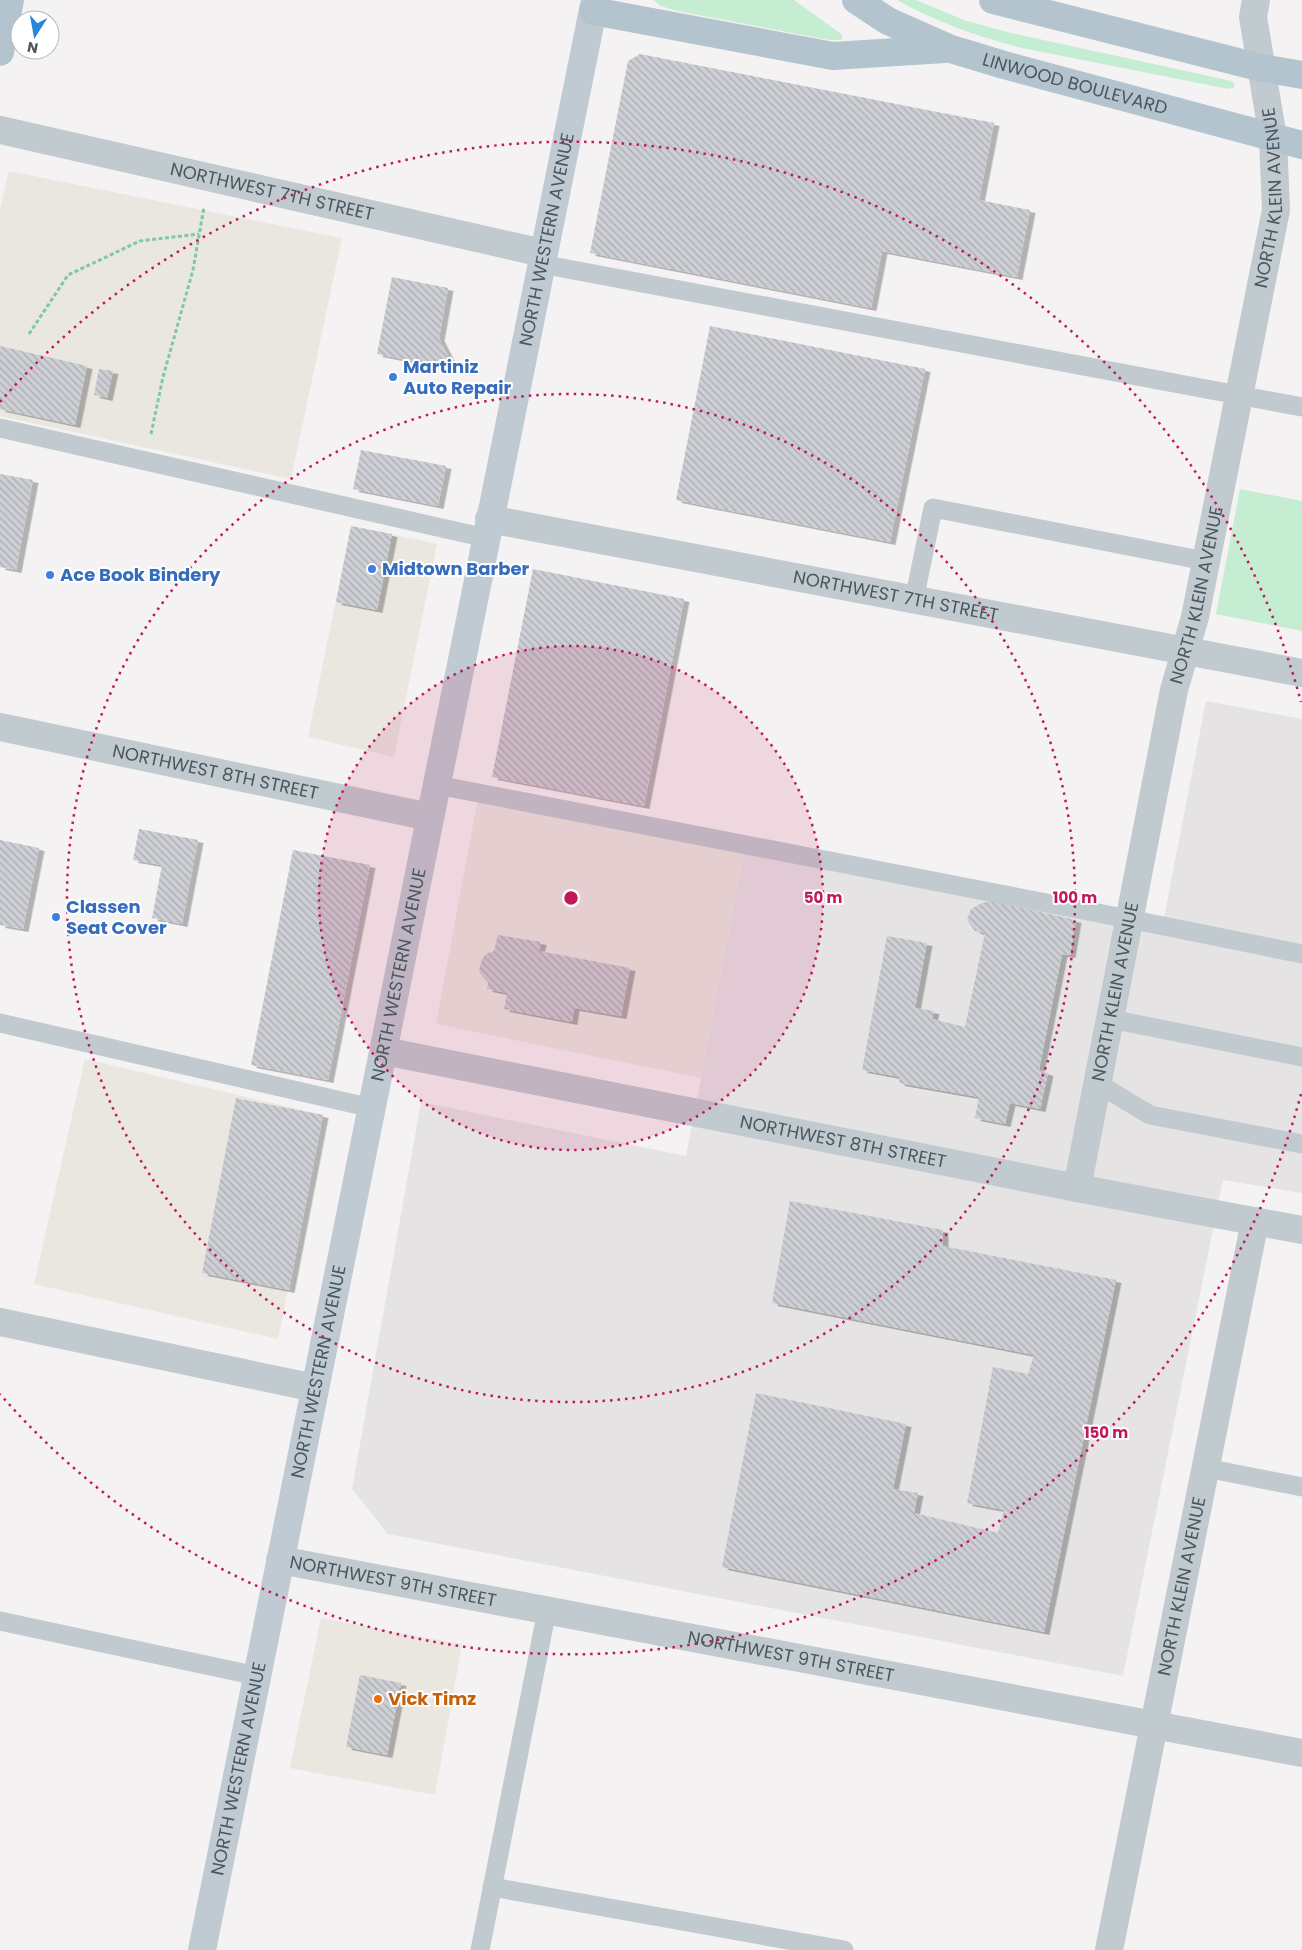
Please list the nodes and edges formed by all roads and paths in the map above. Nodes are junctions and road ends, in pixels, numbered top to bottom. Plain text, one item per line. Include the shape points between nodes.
1 (10, 0) edge
2 (856, 0) edge
3 (993, 0) edge
4 (1256, 0) edge
5 (594, 6) edge
6 (951, 49) junction
7 (0, 52) edge
8 (1262, 68) junction
9 (1302, 76) edge
10 (0, 130) edge
11 (1273, 138) junction
12 (1302, 145) edge
13 (210, 177) junction
14 (199, 234) junction
15 (542, 259) junction
16 (29, 334) dead end
17 (1238, 395) junction
18 (1302, 407) edge
19 (0, 428) edge
20 (145, 462) junction
21 (488, 529) junction
22 (1206, 561) junction
23 (914, 600) junction
24 (1185, 651) junction
25 (1302, 673) edge
26 (0, 727) edge
27 (437, 785) junction
28 (430, 817) junction
29 (1129, 919) junction
30 (1302, 954) edge
31 (1110, 1019) junction
32 (0, 1023) edge
33 (384, 1051) junction
34 (1302, 1057) edge
35 (1098, 1083) junction
36 (372, 1108) junction
37 (1302, 1144) edge
38 (1077, 1188) junction
39 (1255, 1221) junction
40 (1302, 1230) edge
41 (0, 1322) edge
42 (315, 1388) junction
43 (1206, 1468) junction
44 (1302, 1487) edge
45 (280, 1560) junction
46 (547, 1610) junction
47 (0, 1621) edge
48 (257, 1676) junction
49 (1155, 1724) junction
50 (1302, 1753) edge
51 (492, 1887) junction
52 (202, 1950) edge
53 (480, 1950) edge
54 (844, 1950) edge
55 (1109, 1950) edge

1 - 7 main road
2 - 6 main road, LINWOOD BOULEVARD via 888,21
3 - 8 main road
4 - 8 street, NORTH KLEIN AVENUE via 1253,17
5 - 6 main road via 833,56
5 - 15 main road, NORTH WESTERN AVENUE
6 - 11 main road, LINWOOD BOULEVARD
8 - 9 main road
8 - 11 street, NORTH KLEIN AVENUE
10 - 13 street, NORTHWEST 7TH STREET
11 - 12 main road, LINWOOD BOULEVARD
11 - 17 street, NORTH KLEIN AVENUE via 1276,210
13 - 14 path
13 - 15 street, NORTHWEST 7TH STREET
14 - 16 path via 140,241 68,275
14 - 20 path
15 - 17 lane
15 - 21 main road, NORTH WESTERN AVENUE
17 - 18 lane
17 - 22 street, NORTH KLEIN AVENUE
19 - 20 lane
20 - 21 lane
21 - 23 street, NORTHWEST 7TH STREET
21 - 27 main road, NORTH WESTERN AVENUE
22 - 23 lane via 933,508
22 - 24 street, NORTH KLEIN AVENUE
23 - 24 street, NORTHWEST 7TH STREET
24 - 25 street, NORTHWEST 7TH STREET
24 - 29 street, NORTH KLEIN AVENUE via 1174,690
26 - 28 street, NORTHWEST 8TH STREET
27 - 28 main road, NORTH WESTERN AVENUE
27 - 29 lane
28 - 33 main road, NORTH WESTERN AVENUE
29 - 30 lane
29 - 31 street, NORTH KLEIN AVENUE
31 - 34 lane
31 - 35 street, NORTH KLEIN AVENUE
32 - 36 lane
33 - 36 main road, NORTH WESTERN AVENUE
33 - 38 street, NORTHWEST 8TH STREET
35 - 37 lane via 1150,1115
35 - 38 street, NORTH KLEIN AVENUE
36 - 42 main road, NORTH WESTERN AVENUE
38 - 39 street, NORTHWEST 8TH STREET
39 - 40 street, NORTHWEST 8TH STREET
39 - 43 street, NORTH KLEIN AVENUE
41 - 42 street
42 - 45 main road, NORTH WESTERN AVENUE
43 - 44 lane
43 - 49 street, NORTH KLEIN AVENUE
45 - 46 street, NORTHWEST 9TH STREET
45 - 48 main road, NORTH WESTERN AVENUE
46 - 49 street, NORTHWEST 9TH STREET
46 - 51 lane
47 - 48 lane
48 - 52 main road, NORTH WESTERN AVENUE
49 - 50 street, NORTHWEST 9TH STREET
49 - 55 street, NORTH KLEIN AVENUE
51 - 53 lane
51 - 54 lane

